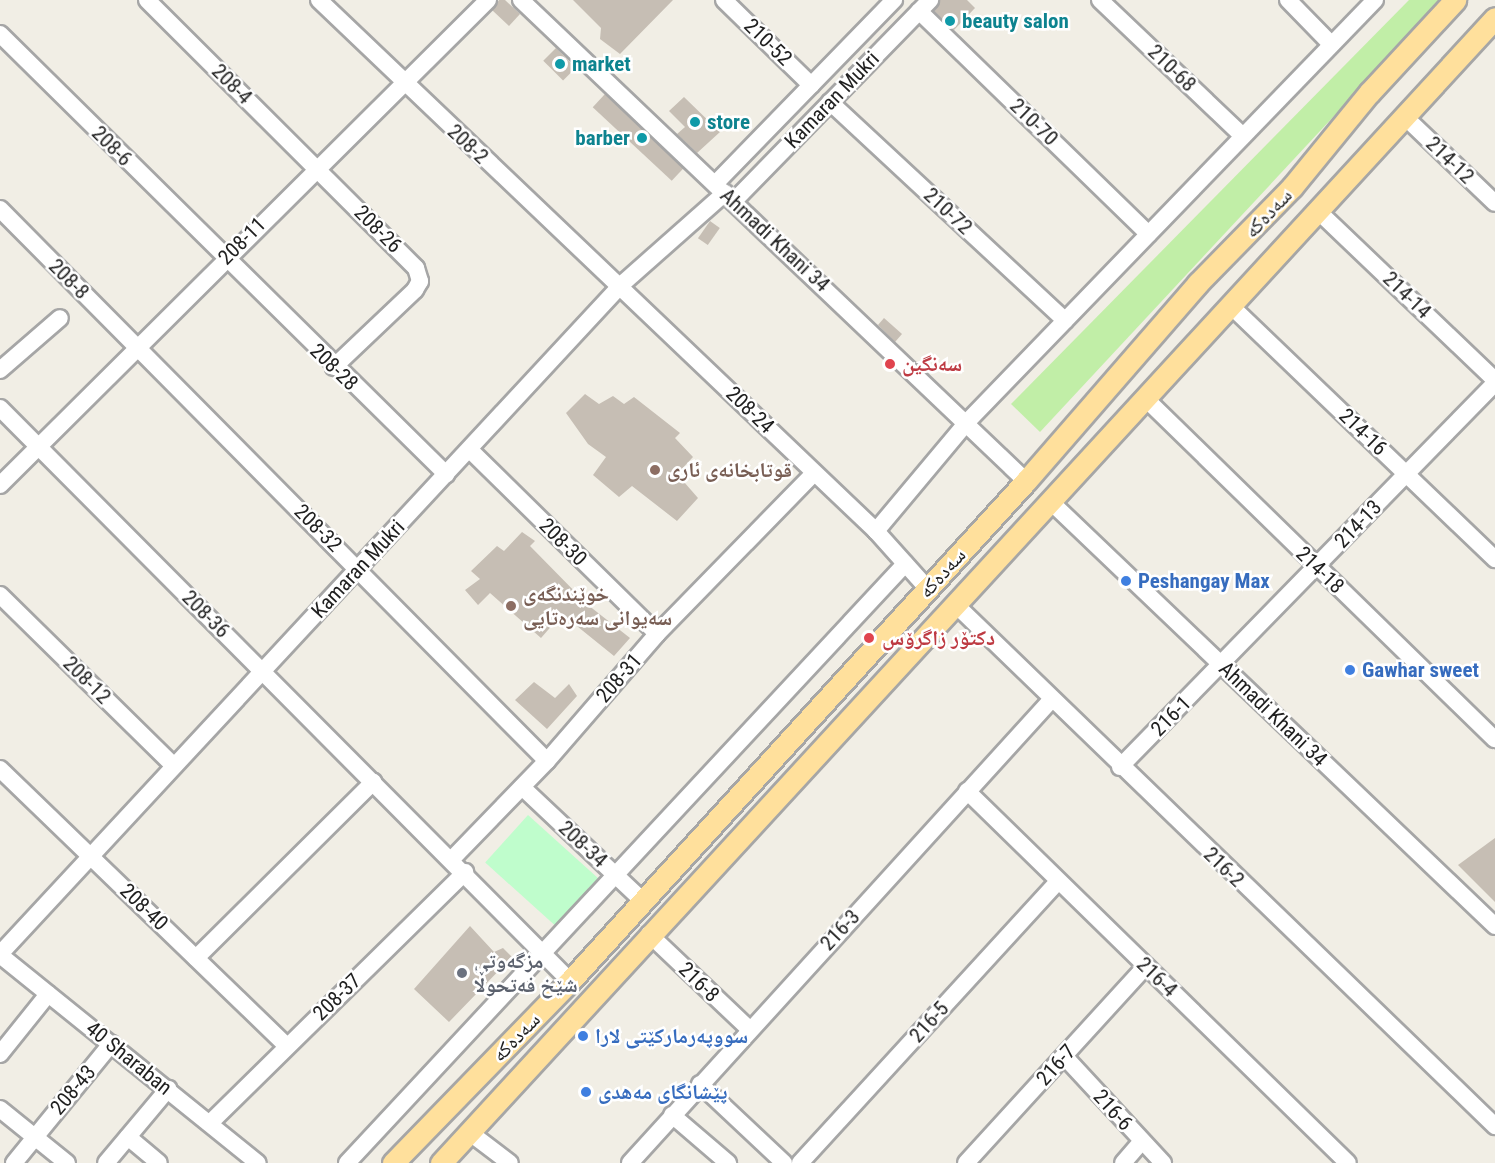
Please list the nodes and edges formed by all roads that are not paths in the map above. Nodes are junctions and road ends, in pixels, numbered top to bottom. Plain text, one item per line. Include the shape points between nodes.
1 (147, 0) edge
2 (319, 0) edge
3 (488, 0) edge
4 (521, 0) edge
5 (724, 0) edge
6 (894, 0) edge
7 (1100, 0) edge
8 (1288, 0) edge
9 (1375, 0) edge
10 (1455, 0) edge
11 (925, 5) edge
12 (1495, 18) edge
13 (0, 34) edge
14 (1331, 44) junction
15 (403, 84) junction
16 (811, 85) junction
17 (830, 102) junction
18 (1405, 117) junction
19 (1243, 136) junction
20 (317, 168) junction
21 (725, 192) junction
22 (1282, 198) junction
23 (1495, 203) edge
24 (0, 209) edge
25 (1313, 217) junction
26 (1148, 234) junction
27 (1232, 252) junction
28 (224, 258) junction
29 (1258, 277) junction
30 (621, 285) junction
31 (1231, 306) junction
32 (60, 318) dead end
33 (1065, 320) junction
34 (138, 348) junction
35 (334, 367) junction
36 (0, 370) edge
37 (1495, 381) edge
38 (1146, 399) junction
39 (0, 408) edge
40 (967, 422) junction
41 (37, 448) junction
42 (470, 450) junction
43 (814, 473) junction
44 (446, 474) junction
45 (1406, 474) junction
46 (1026, 481) junction
47 (0, 485) edge
48 (1051, 502) junction
49 (876, 531) junction
50 (1495, 559) edge
51 (905, 564) junction
52 (1316, 567) junction
53 (358, 569) junction
54 (928, 589) junction
55 (0, 595) edge
56 (956, 605) junction
57 (657, 634) junction
58 (1222, 664) junction
59 (263, 670) junction
60 (1053, 699) junction
61 (1495, 739) edge
62 (547, 761) junction
63 (174, 766) junction
64 (1120, 767) junction
65 (0, 769) edge
66 (753, 781) junction
67 (373, 782) junction
68 (522, 787) junction
69 (967, 791) junction
70 (774, 800) junction
71 (722, 815) junction
72 (745, 832) junction
73 (91, 856) junction
74 (451, 860) junction
75 (465, 872) junction
76 (616, 875) junction
77 (1058, 880) junction
78 (644, 901) junction
79 (1495, 926) edge
80 (650, 934) junction
81 (544, 954) junction
82 (0, 955) edge
83 (196, 958) junction
84 (1146, 966) junction
85 (570, 981) junction
86 (48, 994) junction
87 (749, 1029) junction
88 (111, 1044) junction
89 (287, 1046) junction
90 (0, 1054) edge
91 (1064, 1056) junction
92 (700, 1084) junction
93 (168, 1089) junction
94 (0, 1109) edge
95 (672, 1115) junction
96 (210, 1122) junction
97 (1495, 1126) edge
98 (469, 1132) junction
99 (34, 1137) junction
100 (128, 1137) junction
101 (1141, 1142) junction
102 (14, 1163) edge
103 (67, 1163) edge
104 (106, 1163) edge
105 (159, 1163) edge
106 (258, 1163) edge
107 (347, 1163) edge
108 (393, 1163) edge
109 (441, 1163) edge
110 (510, 1163) edge
111 (630, 1163) edge
112 (728, 1163) edge
113 (784, 1163) edge
114 (800, 1163) edge
115 (966, 1163) edge
116 (1124, 1163) edge
117 (1163, 1163) edge
118 (1348, 1163) edge

1 - 20 street, 208-4
2 - 15 street, 208-2
3 - 15 street, 208-11
4 - 21 street, Ahmadi Khani 34
5 - 16 street, 210-52
6 - 16 street, Kamaran Mukri
7 - 19 street, 210-68
8 - 14 street
9 - 14 street
10 - 22 main road, سەدەکە
11 - 17 street, Kamaran Mukri
11 - 26 street, 210-70
12 - 18 main road, سەدەکە
13 - 28 street, 208-6
14 - 19 street
15 - 20 street, 208-11
15 - 30 street, 208-2
16 - 21 street, Kamaran Mukri
17 - 21 street, Kamaran Mukri
17 - 33 street, 210-72
18 - 23 street, 214-12
18 - 25 main road, سەدەکە
19 - 26 street
20 - 28 street, 208-11
20 - 35 street, 208-26 via 416,268 420,281
21 - 30 street, Kamaran Mukri
21 - 40 street, Ahmadi Khani 34
22 - 25 main road via 1279,222 1290,229
22 - 27 main road, سەدەکە
24 - 34 street, 208-8
25 - 29 main road, سەدەکە
25 - 37 street, 214-14
26 - 33 street
27 - 29 main road via 1249,247 1258,250 1262,260
27 - 46 main road, سەدەکە via 1197,284
28 - 34 street, 208-11
28 - 35 street, 208-28
29 - 31 main road, سەدەکە
30 - 42 street, Kamaran Mukri
30 - 43 street, 208-24
31 - 38 main road, سەدەکە
31 - 45 street, 214-16
32 - 36 street
33 - 40 street
34 - 41 street, 208-11
34 - 53 street, 208-32
35 - 44 street, 208-28
37 - 45 street, 214-13
38 - 48 main road, سەدەکە
38 - 52 street, 214-18
39 - 41 street, 208-36
40 - 46 street, Ahmadi Khani 34
40 - 49 street
41 - 47 street, 208-11
41 - 59 street, 208-36
42 - 44 street, Kamaran Mukri
42 - 57 street, 208-30
43 - 49 street, 208-24
43 - 57 street, 208-31
44 - 53 street, Kamaran Mukri
45 - 50 street, 214-16
45 - 52 street, 214-13
46 - 54 main road, سەدەکە
48 - 56 main road, سەدەکە
48 - 58 street, Ahmadi Khani 34
49 - 51 street, 208-24
51 - 54 street, 208-24
51 - 76 street
52 - 58 street, 214-13
52 - 61 street, 214-18
53 - 59 street, Kamaran Mukri
53 - 62 street, 208-32
54 - 66 main road, سەدەکە
55 - 63 street, 208-12
56 - 60 street, 216-2
56 - 70 main road, سەدەکە
57 - 62 street, 208-31
58 - 64 street, 216-1
58 - 79 street, Ahmadi Khani 34
59 - 63 street, Kamaran Mukri
59 - 67 street, 208-36
60 - 64 street, 216-2
60 - 69 street, 216-3
62 - 68 street, 208-31
63 - 73 street, Kamaran Mukri
64 - 97 street, 216-2
65 - 73 street, 208-40
66 - 70 main road via 761,793
66 - 71 main road, سەدەکە
67 - 74 street, 208-36
67 - 83 street
68 - 74 street, 208-31
68 - 76 street, 208-34
69 - 77 street, 216-4
69 - 87 street, 216-3
70 - 72 main road, سەدەکە
71 - 72 main road
71 - 78 main road, سەدەکە
72 - 80 main road, سەدەکە
73 - 82 street, Kamaran Mukri
73 - 83 street, 208-40
74 - 75 street, 208-36
75 - 81 street, 208-36
75 - 89 street, 208-37
76 - 78 street, 208-34
76 - 81 street
77 - 84 street, 216-4
77 - 114 street, 216-5
78 - 85 main road, سەدەکە
80 - 87 street, 216-8
80 - 98 main road, سەدەکە
81 - 85 street, 208-36
81 - 107 street
82 - 86 street, 40 Sharaban
83 - 89 street, 208-40
84 - 91 street, 216-7
84 - 118 street, 216-4
85 - 108 main road, سەدەکە
86 - 88 street, 40 Sharaban
86 - 90 street
87 - 92 street, 216-3
88 - 93 street, 40 Sharaban
88 - 99 street, 208-43
89 - 96 street, 208-37
91 - 101 street, 216-6
91 - 115 street, 216-7
92 - 95 street, 216-3
92 - 113 street
93 - 96 street, 40 Sharaban
93 - 100 street
94 - 99 street
95 - 111 street, 216-3
95 - 112 street
96 - 106 street, 40 Sharaban
98 - 109 main road, سەدەکە
98 - 110 street
99 - 102 street, 208-43
99 - 103 street
100 - 104 street
100 - 105 street
101 - 116 street
101 - 117 street, 216-6

